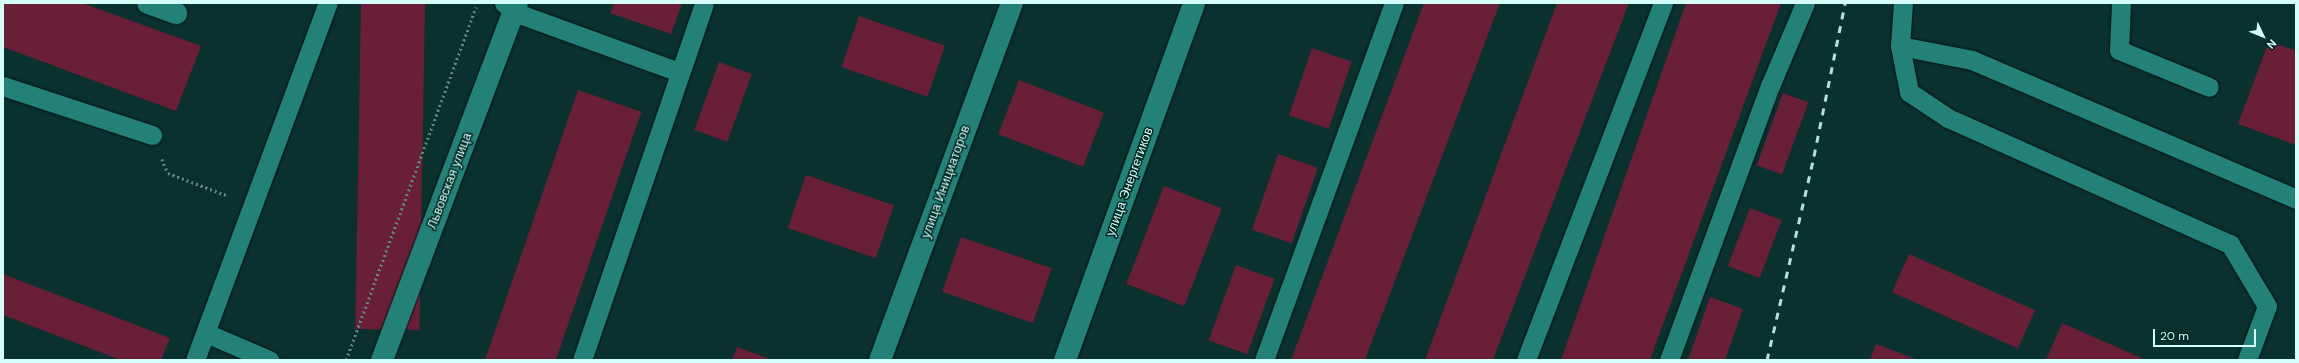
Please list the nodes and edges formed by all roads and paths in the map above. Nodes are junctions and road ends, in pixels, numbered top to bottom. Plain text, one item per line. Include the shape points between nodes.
1 (148, 3) edge
2 (328, 3) edge
3 (477, 3) edge
4 (704, 3) edge
5 (1012, 3) edge
6 (1194, 3) edge
7 (1394, 3) edge
8 (1663, 3) edge
9 (1805, 3) edge
10 (1903, 3) edge
11 (2121, 3) edge
12 (512, 6) edge
13 (176, 13) dead end
14 (1900, 46) junction
15 (679, 72) junction
16 (3, 86) edge
17 (2208, 87) dead end
18 (152, 135) joint
19 (2296, 199) edge
20 (253, 205) junction
21 (206, 333) junction
22 (195, 360) edge
23 (269, 360) edge
24 (346, 360) edge
25 (382, 360) edge
26 (582, 360) edge
27 (880, 360) edge
28 (1065, 360) edge
29 (1264, 360) edge
30 (1526, 360) edge
31 (1669, 360) edge
32 (2247, 360) edge

1 - 13 street
2 - 20 lane
3 - 24 path
4 - 15 lane
5 - 27 street, улица Инициаторов
6 - 28 street, улица Энергетиков
7 - 29 lane
8 - 30 lane
9 - 31 lane via 1770,86
10 - 14 lane
11 - 17 lane via 2119,50
12 - 15 lane
12 - 25 street, Львовская улица
14 - 19 lane via 1972,60
14 - 32 lane via 1908,92 1948,118 2230,244 2267,306
15 - 26 lane
16 - 18 lane
18 - 20 path via 168,173
20 - 21 lane
21 - 22 lane
21 - 23 lane

